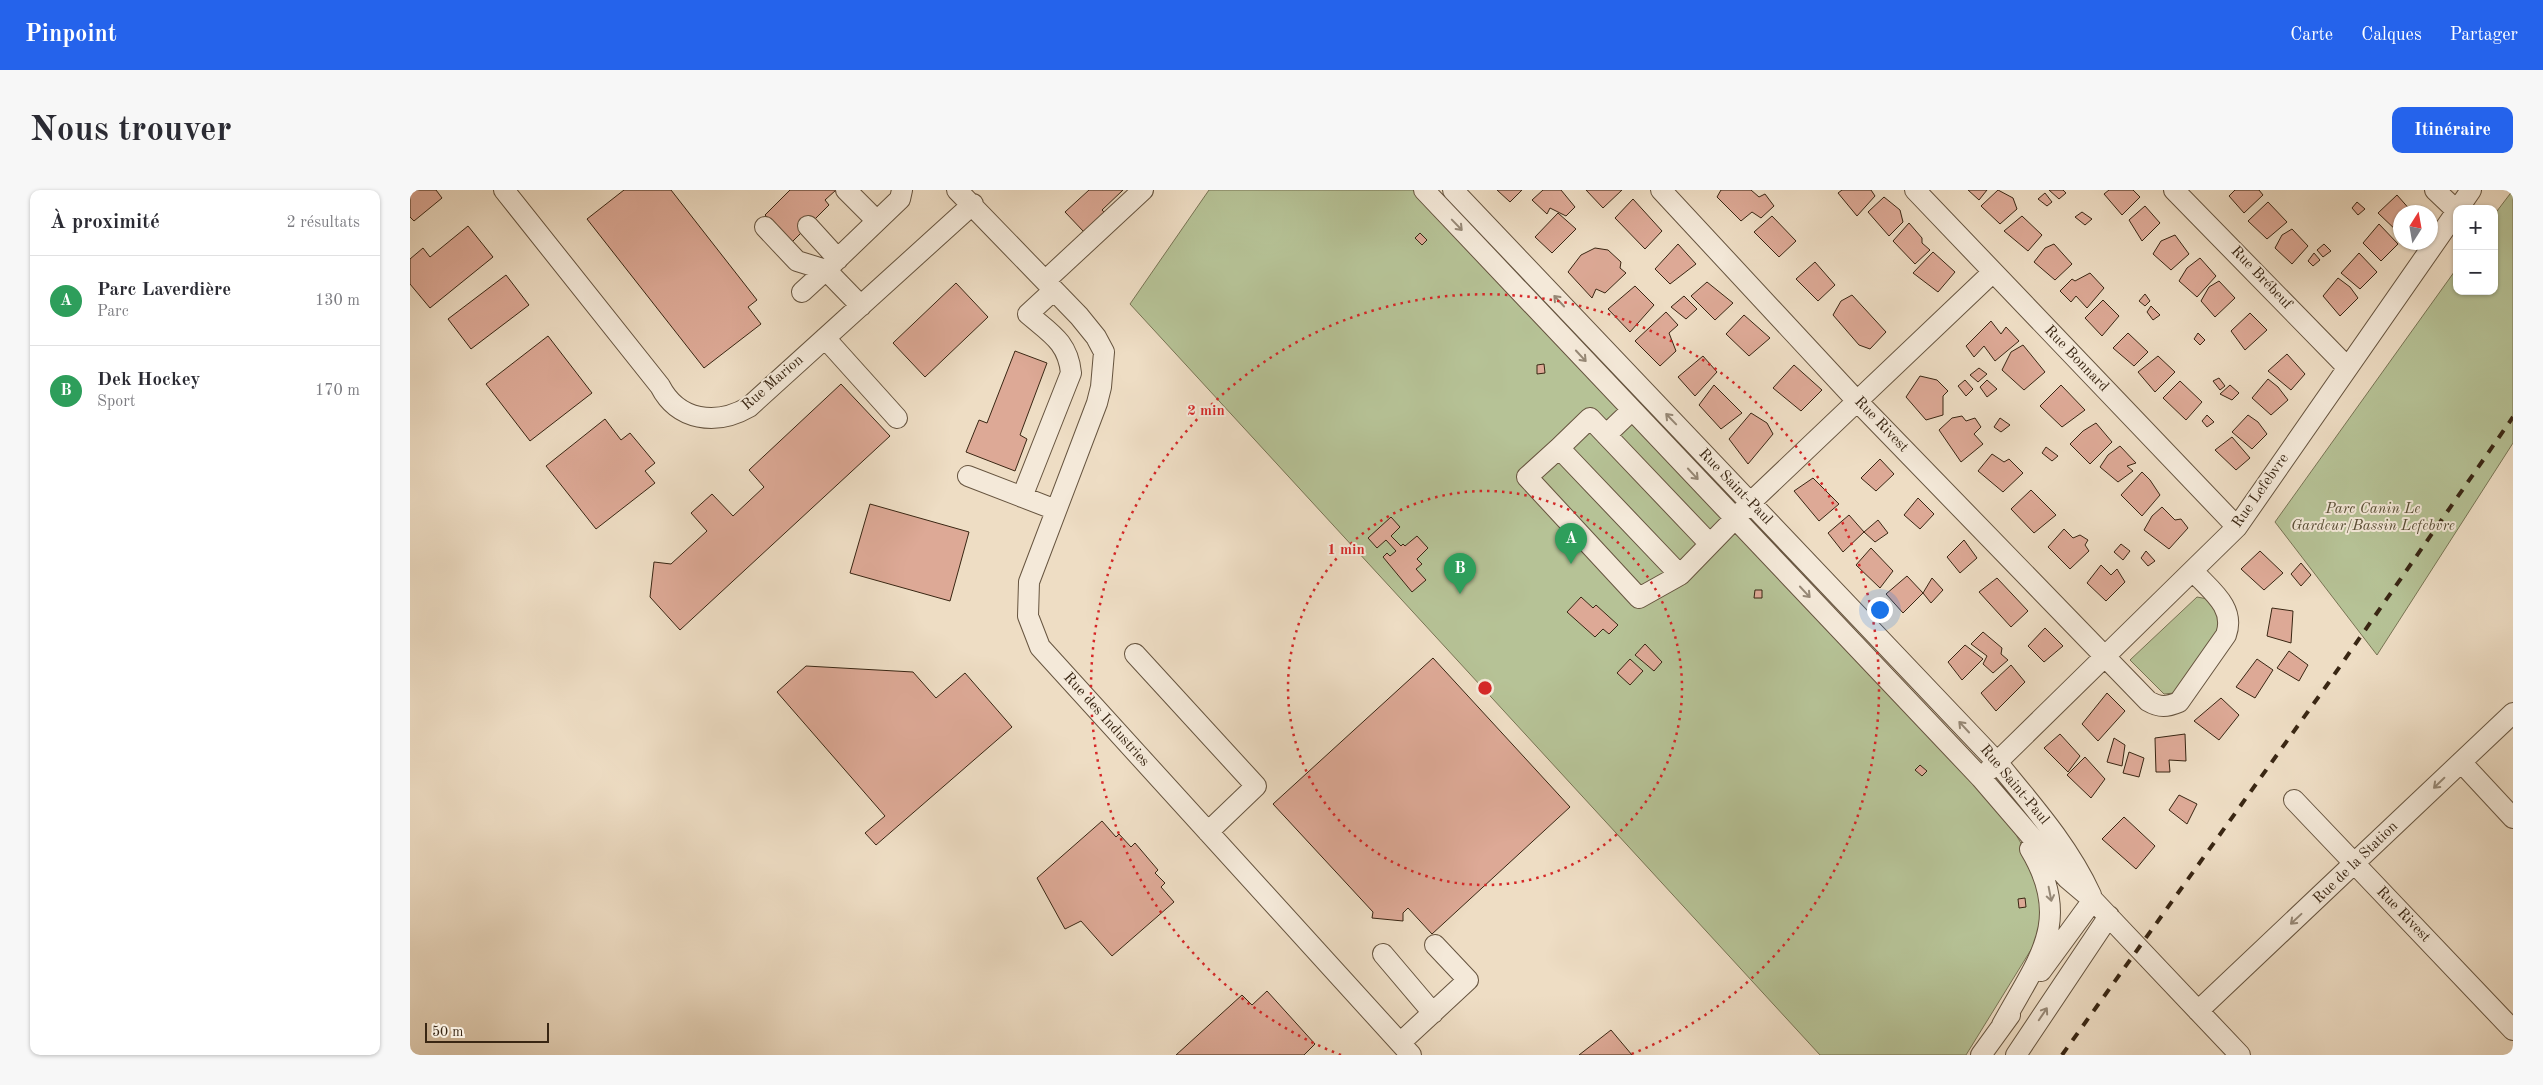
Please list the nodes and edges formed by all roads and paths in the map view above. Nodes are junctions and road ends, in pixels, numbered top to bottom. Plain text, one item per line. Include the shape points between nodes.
1 (504, 190) edge
2 (846, 190) edge
3 (902, 190) edge
4 (957, 190) edge
5 (1143, 190) edge
6 (1424, 190) edge
7 (1453, 190) edge
8 (1661, 190) edge
9 (1915, 190) edge
10 (2174, 190) edge
11 (2435, 190) edge
12 (2471, 190) edge
13 (973, 204) junction
14 (2460, 205) edge
15 (2453, 206) edge
16 (2453, 216) edge
17 (877, 221) junction
18 (808, 226) dead end
19 (765, 227) dead end
20 (1504, 243) junction
21 (1487, 256) junction
22 (832, 264) junction
23 (1993, 272) junction
24 (1050, 285) junction
25 (802, 292) dead end
26 (861, 306) junction
27 (1576, 320) junction
28 (1560, 334) junction
29 (825, 338) junction
30 (2347, 367) junction
31 (1857, 401) junction
32 (1655, 402) junction
33 (1636, 414) junction
34 (897, 418) dead end
35 (1606, 436) junction
36 (1559, 448) junction
37 (968, 476) dead end
38 (1022, 497) junction
39 (1750, 503) junction
40 (1056, 510) junction
41 (1735, 518) junction
42 (2237, 527) junction
43 (1710, 544) junction
44 (2193, 571) junction
45 (1680, 575) junction
46 (1836, 593) junction
47 (1821, 608) junction
48 (1135, 654) dead end
49 (2106, 655) junction
50 (1921, 682) junction
51 (1905, 698) junction
52 (2513, 713) edge
53 (1997, 762) junction
54 (2461, 762) junction
55 (1981, 778) junction
56 (2294, 800) dead end
57 (2004, 805) junction
58 (2513, 818) edge
59 (1208, 832) junction
60 (2355, 864) junction
61 (2093, 900) junction
62 (2109, 916) junction
63 (1435, 945) dead end
64 (1383, 954) dead end
65 (2198, 1011) junction
66 (1433, 1013) junction
67 (2002, 1025) junction
68 (2513, 1030) edge
69 (1406, 1049) edge
70 (1981, 1055) edge
71 (2016, 1055) edge
72 (2240, 1055) edge

1 - 29 street, Rue Marion via 660,386 665,397 686,412 714,419 734,416 749,407
2 - 17 street
3 - 17 street via 900,199
4 - 13 street, Rue des Industries
5 - 24 street
6 -> 21 street, Rue Saint-Paul
7 - 20 street, Rue Saint-Paul
8 - 31 street, Rue Rivest
9 - 23 street, Rue Bonnard
10 - 30 street, Rue Brébeuf
11 - 15 street
12 - 14 street, Rue Lefebvre
13 - 24 street, Rue des Industries
13 - 26 street, Rue Marion
16 - 30 street, Rue Lefebvre
17 - 22 street
18 - 22 street
19 - 22 street via 796,261
20 - 21 street
27 -> 20 street, Rue Saint-Paul
21 - 28 street, Rue Saint-Paul
22 - 25 street
22 - 26 street
23 - 31 street
23 - 42 street, Rue Bonnard
24 - 38 street via 1028,314 1064,345 1070,358 1071,373
24 - 40 street, Rue des Industries via 1079,316 1104,352 1096,403
26 - 29 street, Rue Marion
27 - 28 street
27 - 32 street, Rue Saint-Paul
28 -> 33 street, Rue Saint-Paul
29 - 34 street
30 - 42 street, Rue Lefebvre
31 - 39 street
31 - 49 street, Rue Rivest
32 - 33 street
39 -> 32 street, Rue Saint-Paul
33 - 35 street
33 -> 41 street, Rue Saint-Paul
35 - 36 street via 1590,418
35 - 43 street
36 - 45 street
36 - 45 street via 1527,477 1639,598
37 - 38 street
38 - 40 street
39 - 41 street
39 - 46 street, Rue Saint-Paul
40 - 59 street, Rue des Industries via 1028,582 1026,601 1040,648
41 - 43 street
41 -> 47 street, Rue Saint-Paul
42 - 44 street, Rue Lefebvre
43 - 45 street
44 - 49 street, Rue Lefebvre
44 - 49 street, Rue Rivest via 2225,605 2230,616 2226,634 2180,702 2157,706 2148,701
46 - 47 street
46 - 50 street, Rue Saint-Paul
47 - 51 street, Rue Saint-Paul
48 - 59 street via 1256,786
49 - 53 street, Rue Lefebvre
50 - 51 street
53 -> 50 street, Rue Saint-Paul
51 - 55 street, Rue Saint-Paul
52 - 54 street, Rue de la Station
53 - 55 street, Rue Lefebvre
53 - 61 street, Rue Saint-Paul via 2061,842
54 - 58 street
54 -> 60 street, Rue de la Station
55 - 57 street, Rue Saint-Paul
56 - 60 street, Rue Rivest
57 - 61 street, Rue Saint-Paul via 2066,878
57 -> 67 street via 2046,877 2052,903 2041,953
59 - 69 street, Rue des Industries
60 -> 65 street, Rue de la Station
60 - 68 street, Rue Rivest
61 - 62 street, Rue Saint-Paul
61 - 67 street
62 - 65 street, Rue Saint-Paul
71 -> 62 street
63 - 66 street via 1468,980
64 - 66 street
65 - 72 street, Rue Saint-Paul
66 - 69 street
67 - 70 street

